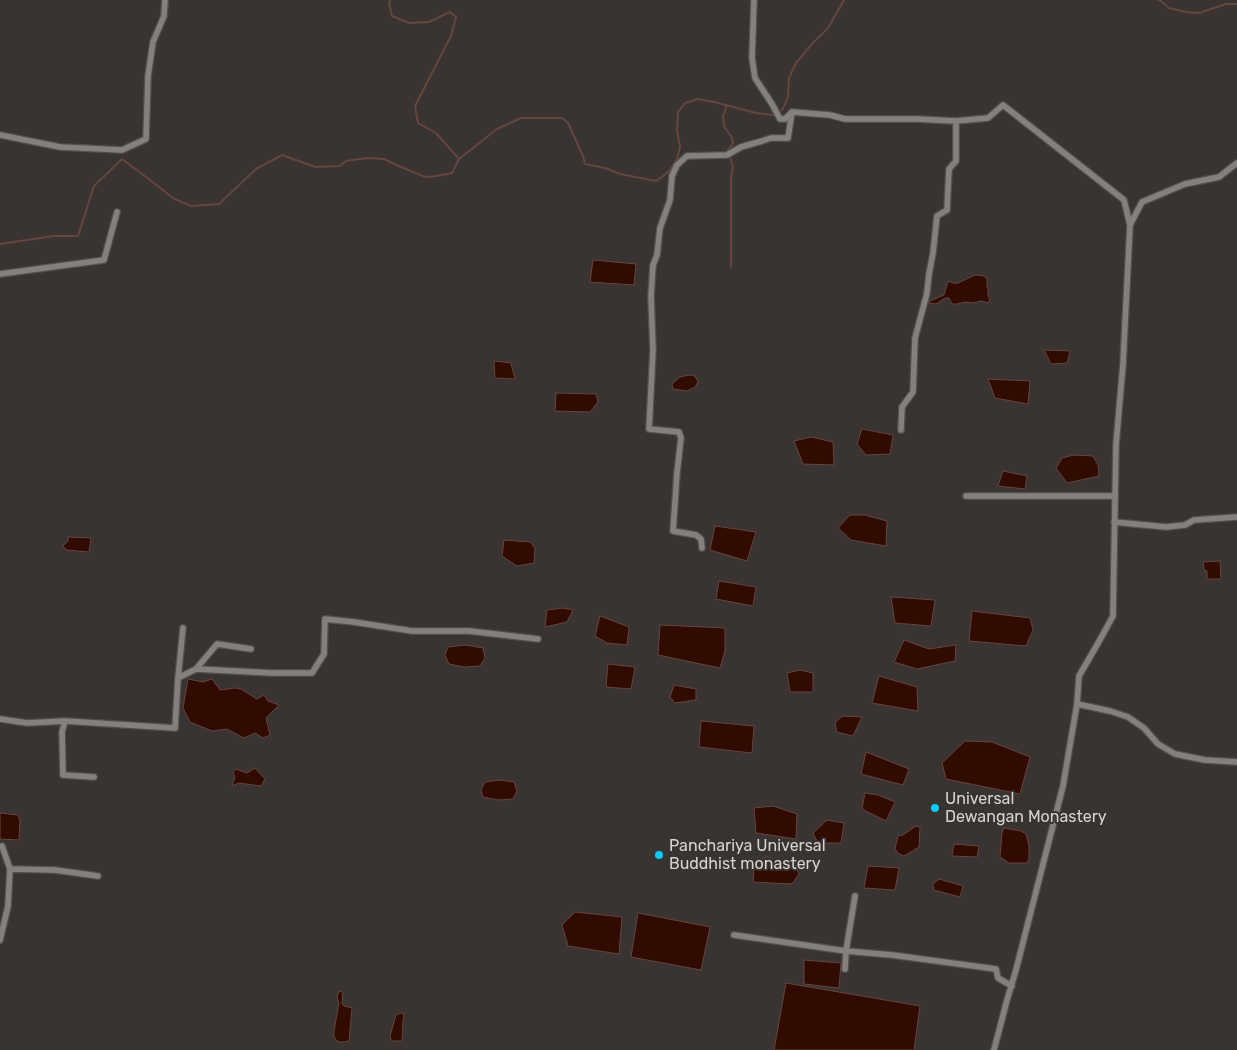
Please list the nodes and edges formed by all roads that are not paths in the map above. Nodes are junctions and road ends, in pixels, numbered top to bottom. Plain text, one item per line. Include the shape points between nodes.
1 (165, 0) edge
2 (754, 0) edge
3 (792, 112) junction
4 (956, 121) junction
5 (0, 135) edge
6 (1237, 163) edge
7 (117, 212) dead end
8 (1130, 225) junction
9 (0, 274) edge
10 (900, 430) dead end
11 (966, 496) dead end
12 (1115, 496) junction
13 (1237, 517) edge
14 (1114, 522) junction
15 (702, 548) dead end
16 (184, 628) dead end
17 (538, 640) dead end
18 (251, 650) dead end
19 (196, 669) junction
20 (178, 678) junction
21 (1077, 704) junction
22 (0, 718) edge
23 (66, 721) junction
24 (1237, 762) edge
25 (94, 777) dead end
26 (2, 846) dead end
27 (10, 869) junction
28 (98, 876) dead end
29 (854, 896) dead end
30 (734, 935) dead end
31 (0, 940) edge
32 (846, 951) junction
33 (845, 968) dead end
34 (1012, 986) junction
35 (994, 1050) edge

1 - 5 street via 164,16 153,42 148,76 146,138 122,150 60,148
2 - 3 street via 752,58 755,78 780,119 785,119
3 - 4 street via 830,115 845,120
3 - 15 street via 788,138 771,138 727,155 687,156 677,164 660,228 651,296 653,350 649,429 679,432 672,531 696,535 701,539
4 - 8 street via 988,118 1004,105 1124,200
4 - 10 street via 956,161 949,169 947,210 937,216 927,293 915,338 913,392 902,407
6 - 8 street via 1219,177 1185,184 1142,202
7 - 9 street via 104,260
8 - 12 street
11 - 12 street
12 - 14 street
13 - 14 street via 1194,520 1185,526 1166,527
14 - 21 street via 1113,616 1079,676
16 - 20 street
17 - 19 street via 469,630 412,630 325,619 324,654 312,673
18 - 19 street via 216,644
19 - 20 street
20 - 23 street via 175,728
21 - 24 street via 1128,717 1144,728 1158,744 1175,754
21 - 34 street via 1063,786
22 - 23 street via 27,723
23 - 25 street via 62,732 63,775
26 - 27 street
27 - 28 street via 55,870
27 - 31 street via 8,906
29 - 32 street
30 - 32 street
32 - 33 street
32 - 34 street via 996,969 998,978
34 - 35 street

